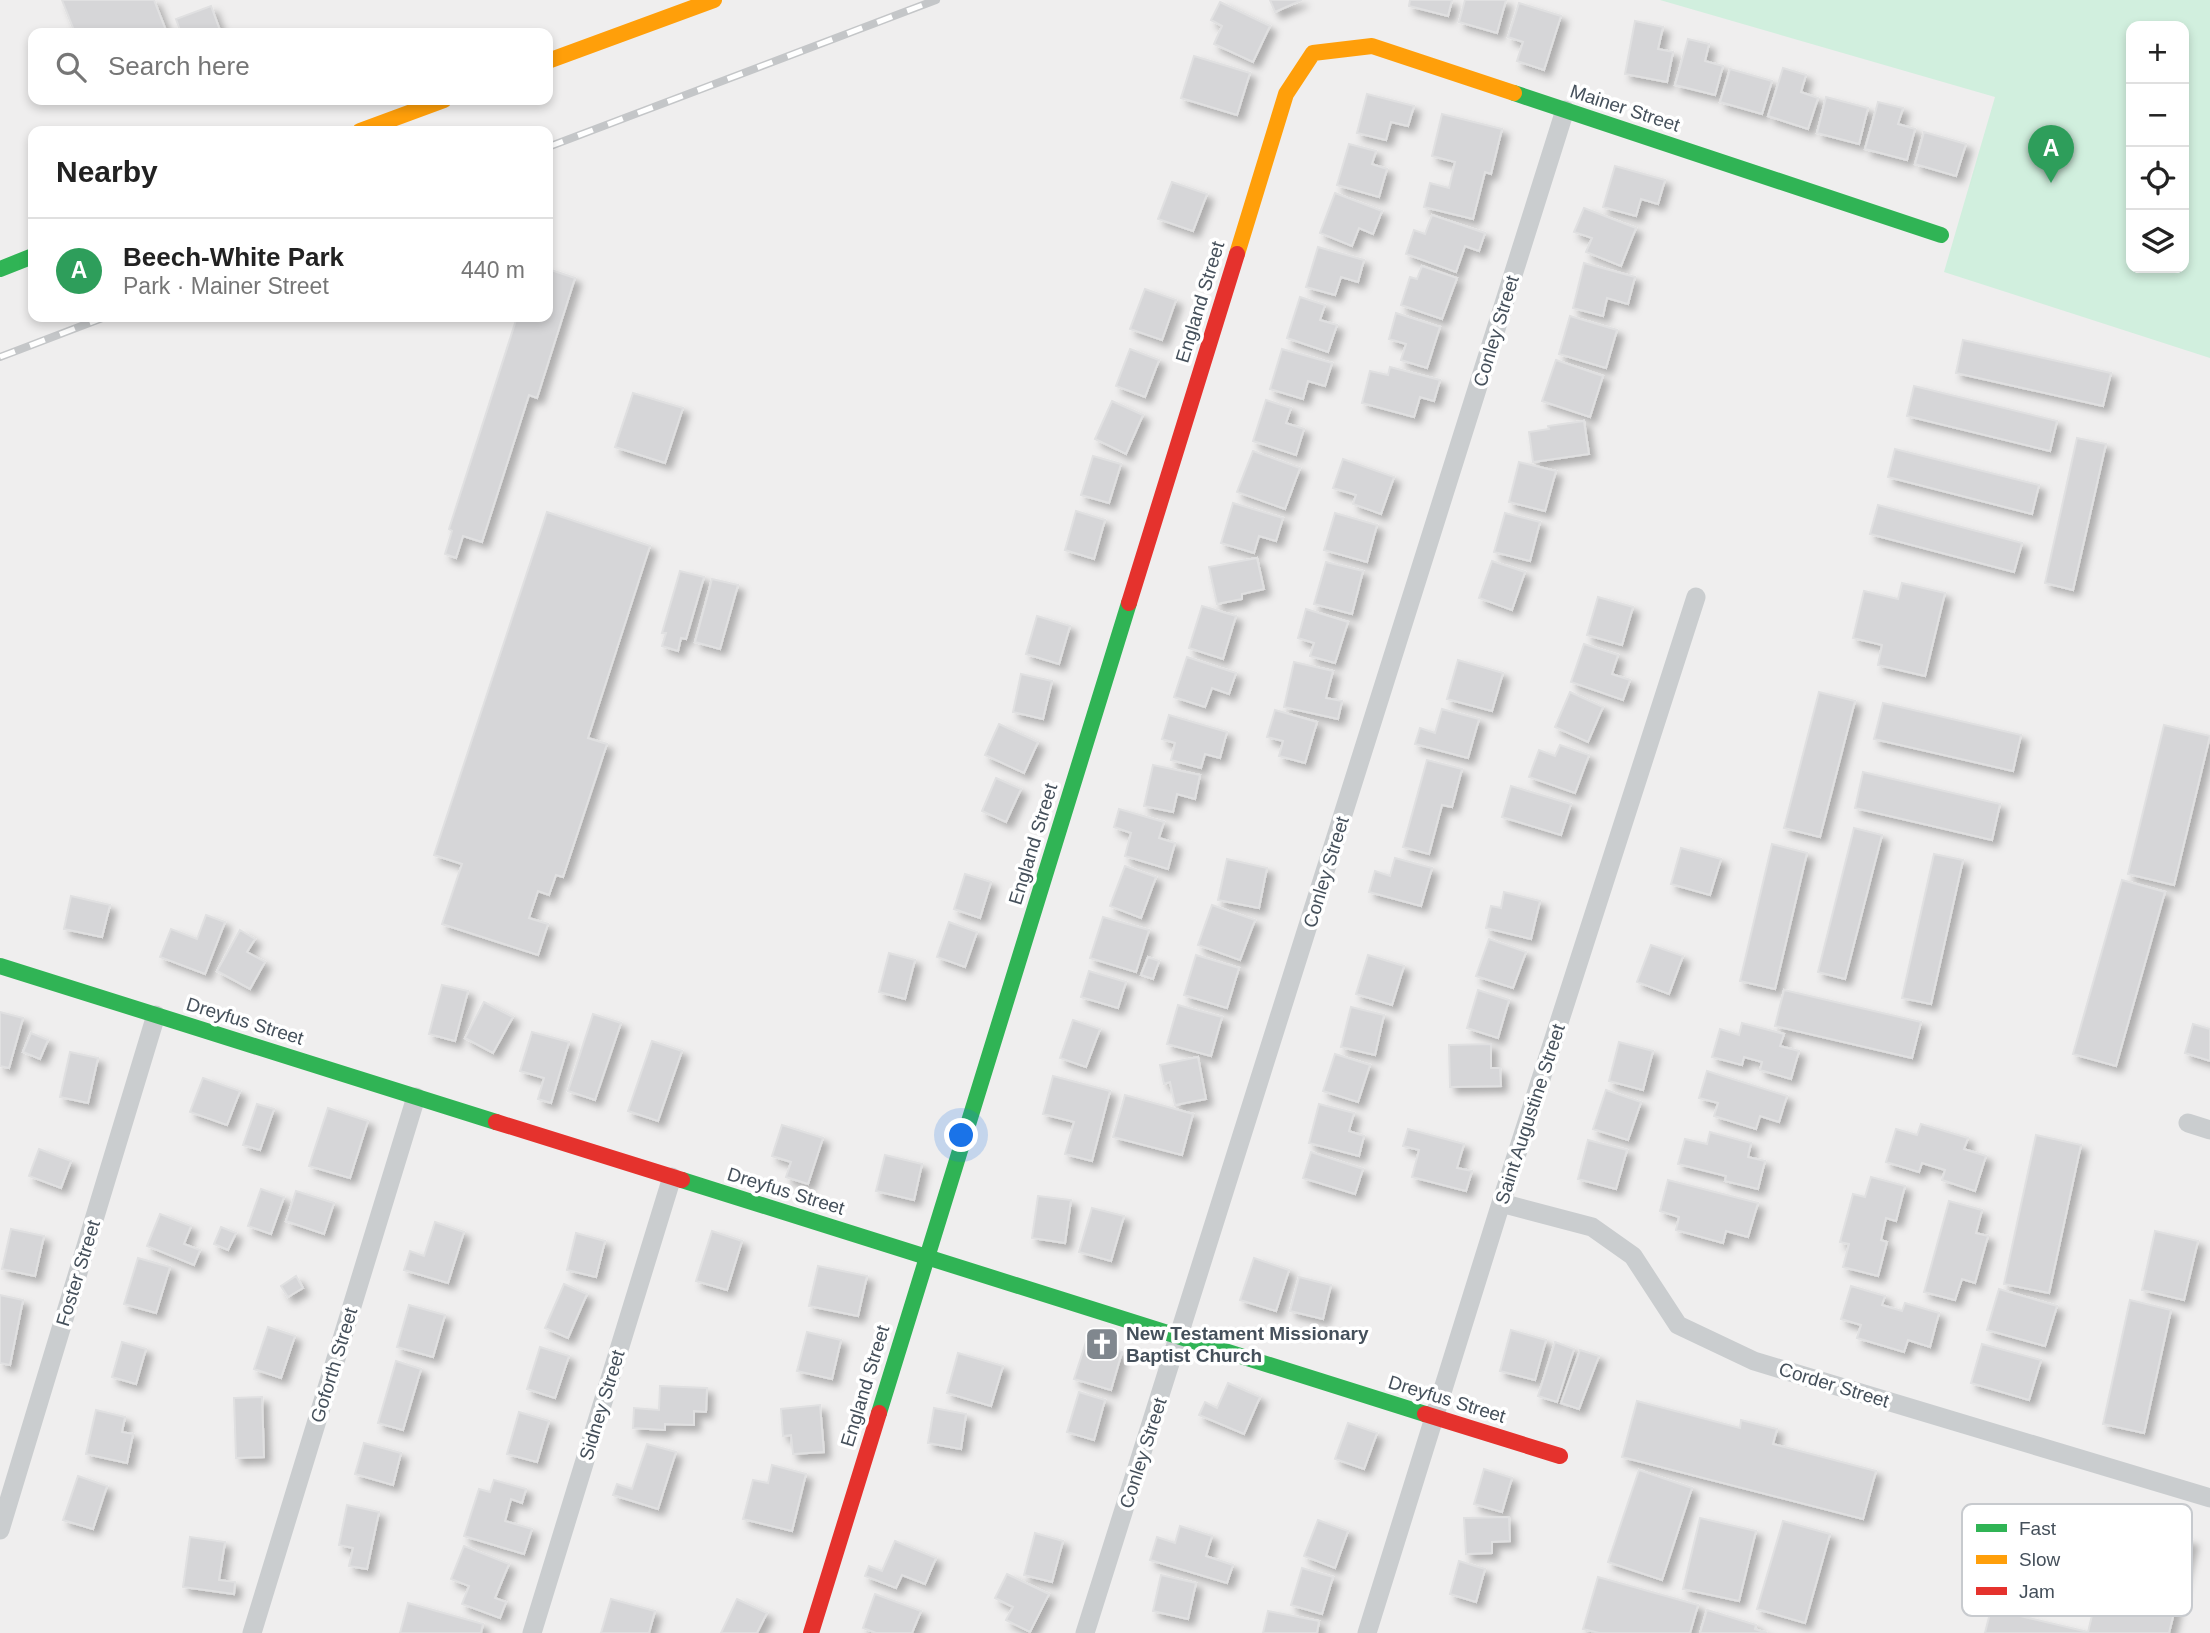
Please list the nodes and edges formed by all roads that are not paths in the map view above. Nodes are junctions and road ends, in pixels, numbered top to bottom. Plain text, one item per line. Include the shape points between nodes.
1 (713, 0) edge
2 (553, 59) edge
3 (1302, 71) joint
4 (414, 105) edge
5 (1565, 110) junction
6 (370, 126) edge
7 (1941, 234) dead end
8 (28, 258) edge
9 (0, 269) edge
10 (1696, 597) dead end
11 (0, 966) edge
12 (156, 1015) junction
13 (416, 1097) junction
14 (2188, 1123) dead end
15 (2210, 1130) edge
16 (672, 1177) junction
17 (1501, 1203) junction
18 (927, 1257) junction
19 (1180, 1337) junction
20 (1434, 1416) junction
21 (1560, 1456) dead end
22 (2210, 1498) edge
23 (0, 1530) edge
24 (252, 1633) edge
25 (532, 1633) edge
26 (811, 1633) edge
27 (1085, 1633) edge
28 (1367, 1633) edge

1 - 2 street
3 - 5 street, Mainer Street via 1313,53 1372,46
3 - 18 street, England Street via 1286,94
4 - 6 street
5 - 7 street, Mainer Street
5 - 19 street, Conley Street
8 - 9 street
10 - 17 street, Saint Augustine Street
11 - 12 street, Dreyfus Street
12 - 13 street, Dreyfus Street
12 - 23 street, Foster Street
13 - 16 street, Dreyfus Street
13 - 24 street, Goforth Street
14 - 15 street
16 - 18 street, Dreyfus Street
16 - 25 street, Sidney Street
17 - 20 street, Saint Augustine Street
17 - 22 street, Corder Street via 1592,1227 1633,1256 1678,1325 1754,1361
18 - 19 street, Dreyfus Street
18 - 26 street, England Street
19 - 20 street, Dreyfus Street
19 - 27 street, Conley Street
20 - 21 street, Dreyfus Street
20 - 28 street, Saint Augustine Street

